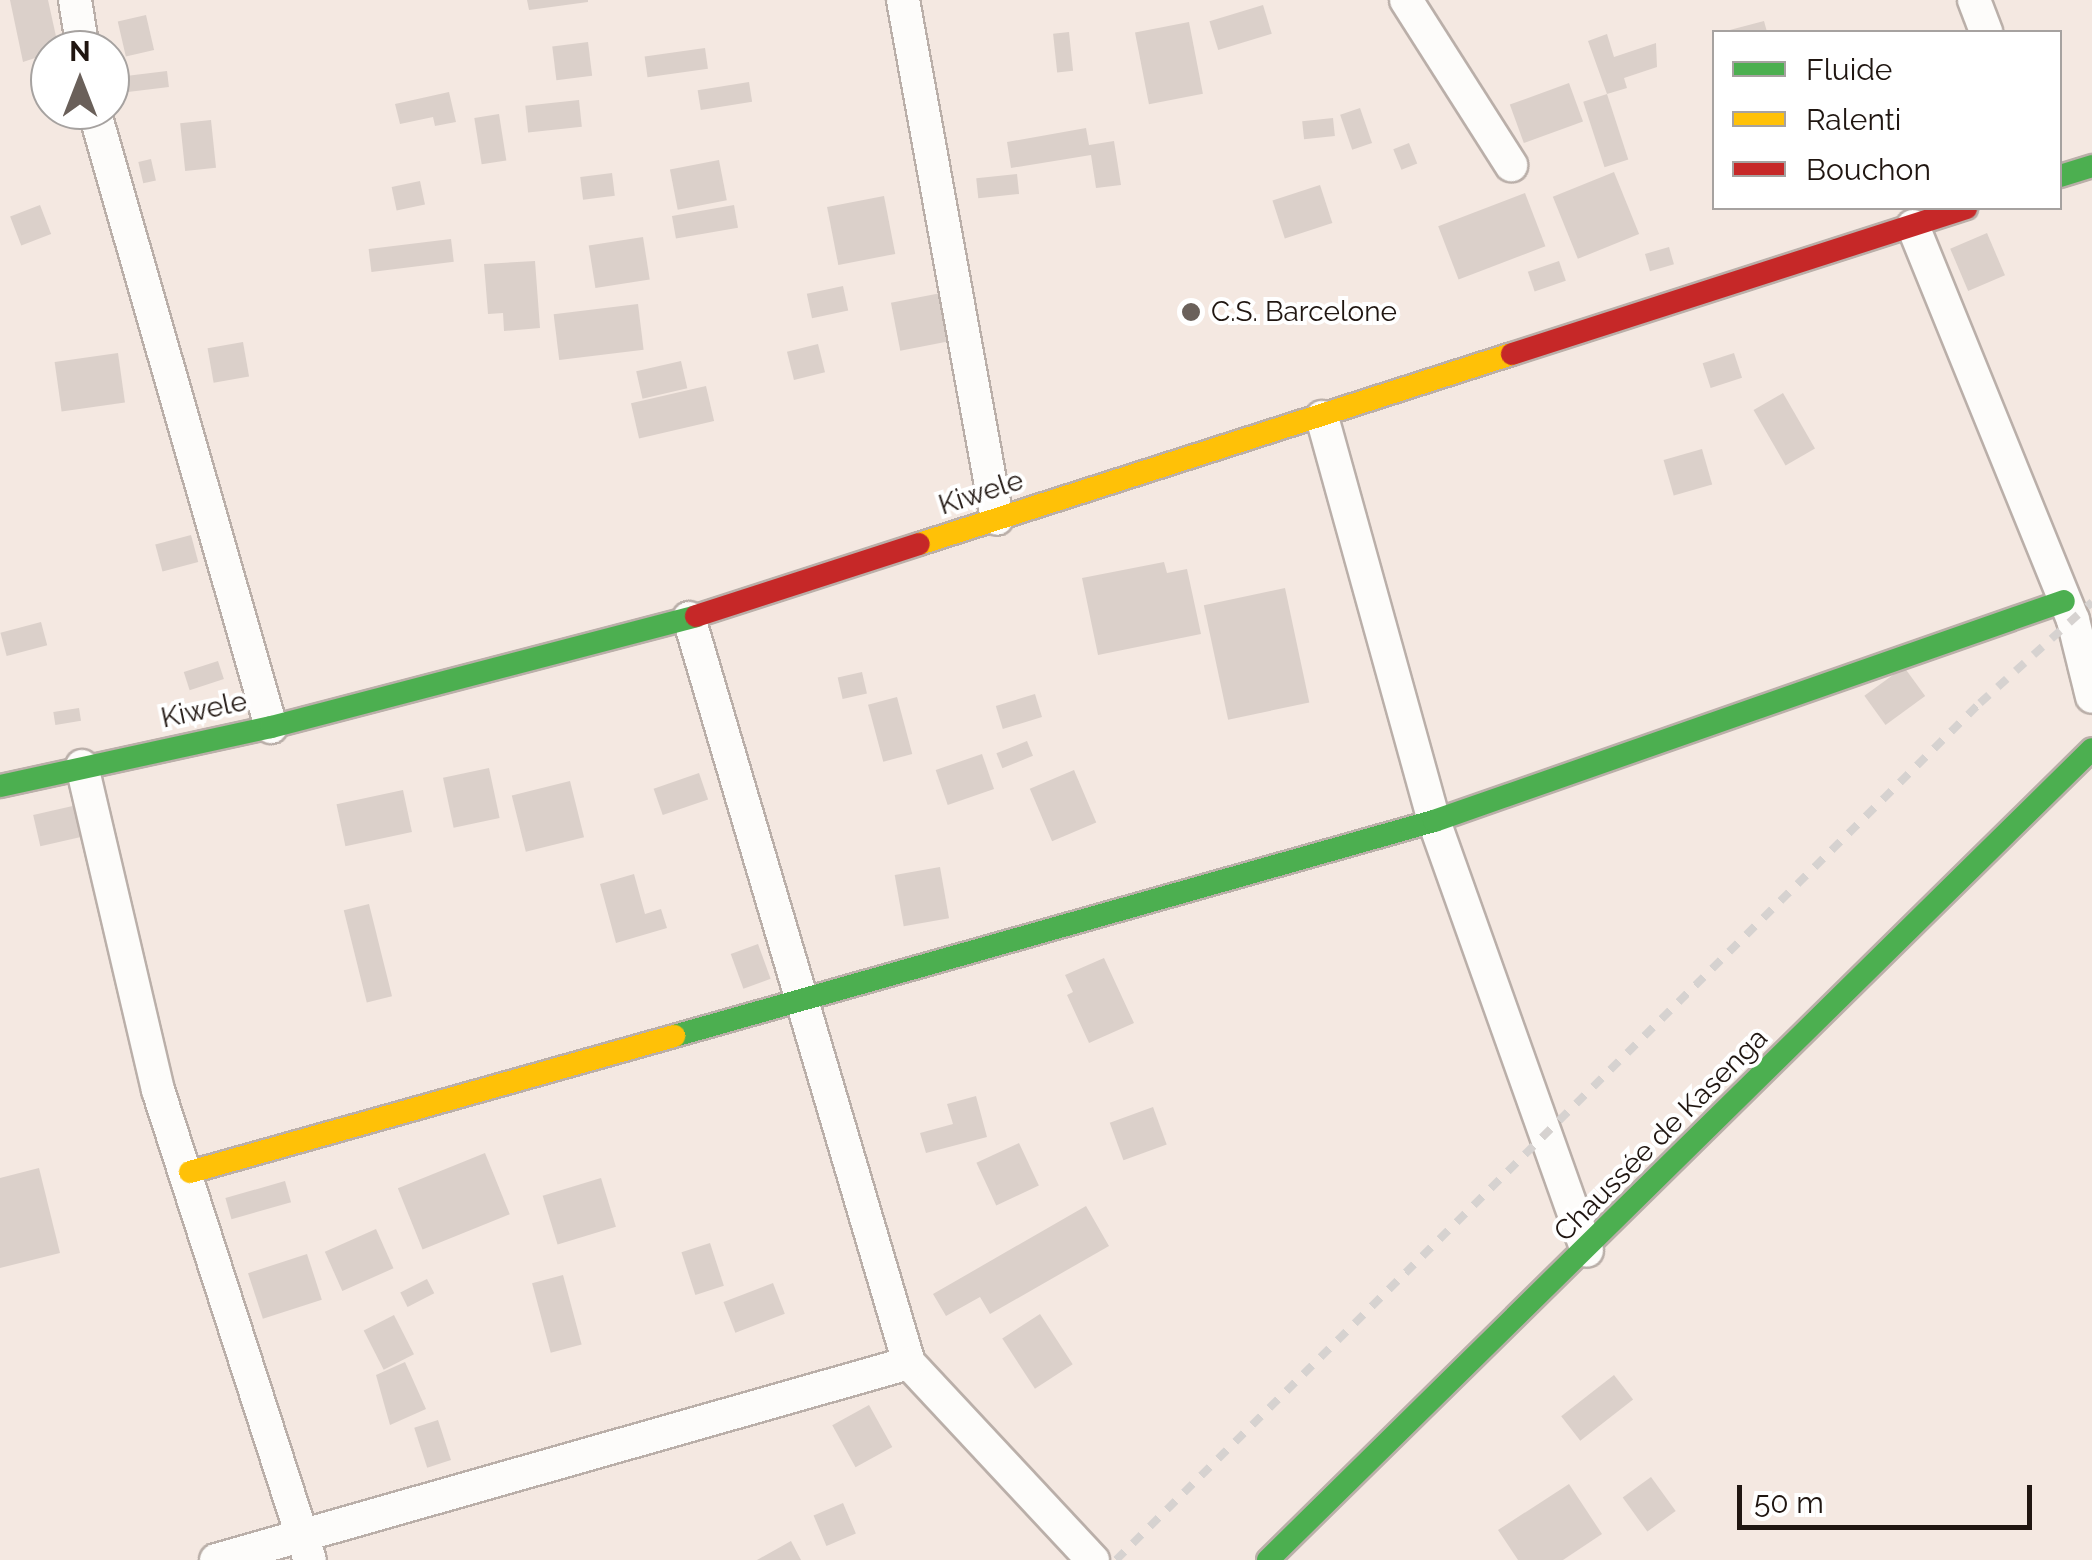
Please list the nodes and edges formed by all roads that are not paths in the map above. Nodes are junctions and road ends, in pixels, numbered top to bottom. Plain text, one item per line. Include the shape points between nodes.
1 (75, 0) edge
2 (903, 0) edge
3 (1406, 0) edge
4 (1974, 0) edge
5 (79, 30) edge
6 (1985, 30) edge
7 (100, 130) edge
8 (1510, 165) dead end
9 (2092, 166) edge
10 (2062, 175) edge
11 (1960, 210) edge
12 (1913, 226) junction
13 (1322, 417) junction
14 (997, 519) junction
15 (2064, 601) junction
16 (689, 618) junction
17 (2092, 698) edge
18 (271, 726) junction
19 (2092, 748) edge
20 (82, 766) junction
21 (0, 786) edge
22 (1434, 821) junction
23 (800, 1001) junction
24 (190, 1172) junction
25 (1588, 1251) junction
26 (909, 1364) junction
27 (306, 1548) edge
28 (1276, 1557) edge
29 (216, 1560) edge
30 (1093, 1560) edge

1 - 5 street
2 - 14 street
3 - 8 street
4 - 6 street
7 - 18 street
9 - 10 street
11 - 12 street, Kiwele
12 - 13 street, Kiwele
12 - 15 street
13 - 14 street, Kiwele
13 - 22 street
14 - 16 street, Kiwele
15 - 17 street
15 - 22 street
16 - 18 street, Kiwele
16 - 23 street
18 - 20 street, Kiwele
19 - 25 street, Chaussée de Kasenga
20 - 21 street, Kiwele
20 - 24 street via 158,1090
22 - 23 street
22 - 25 street
23 - 24 street
23 - 26 street
24 - 27 street
25 - 28 street, Chaussée de Kasenga
26 - 27 street
26 - 30 street
27 - 29 street

